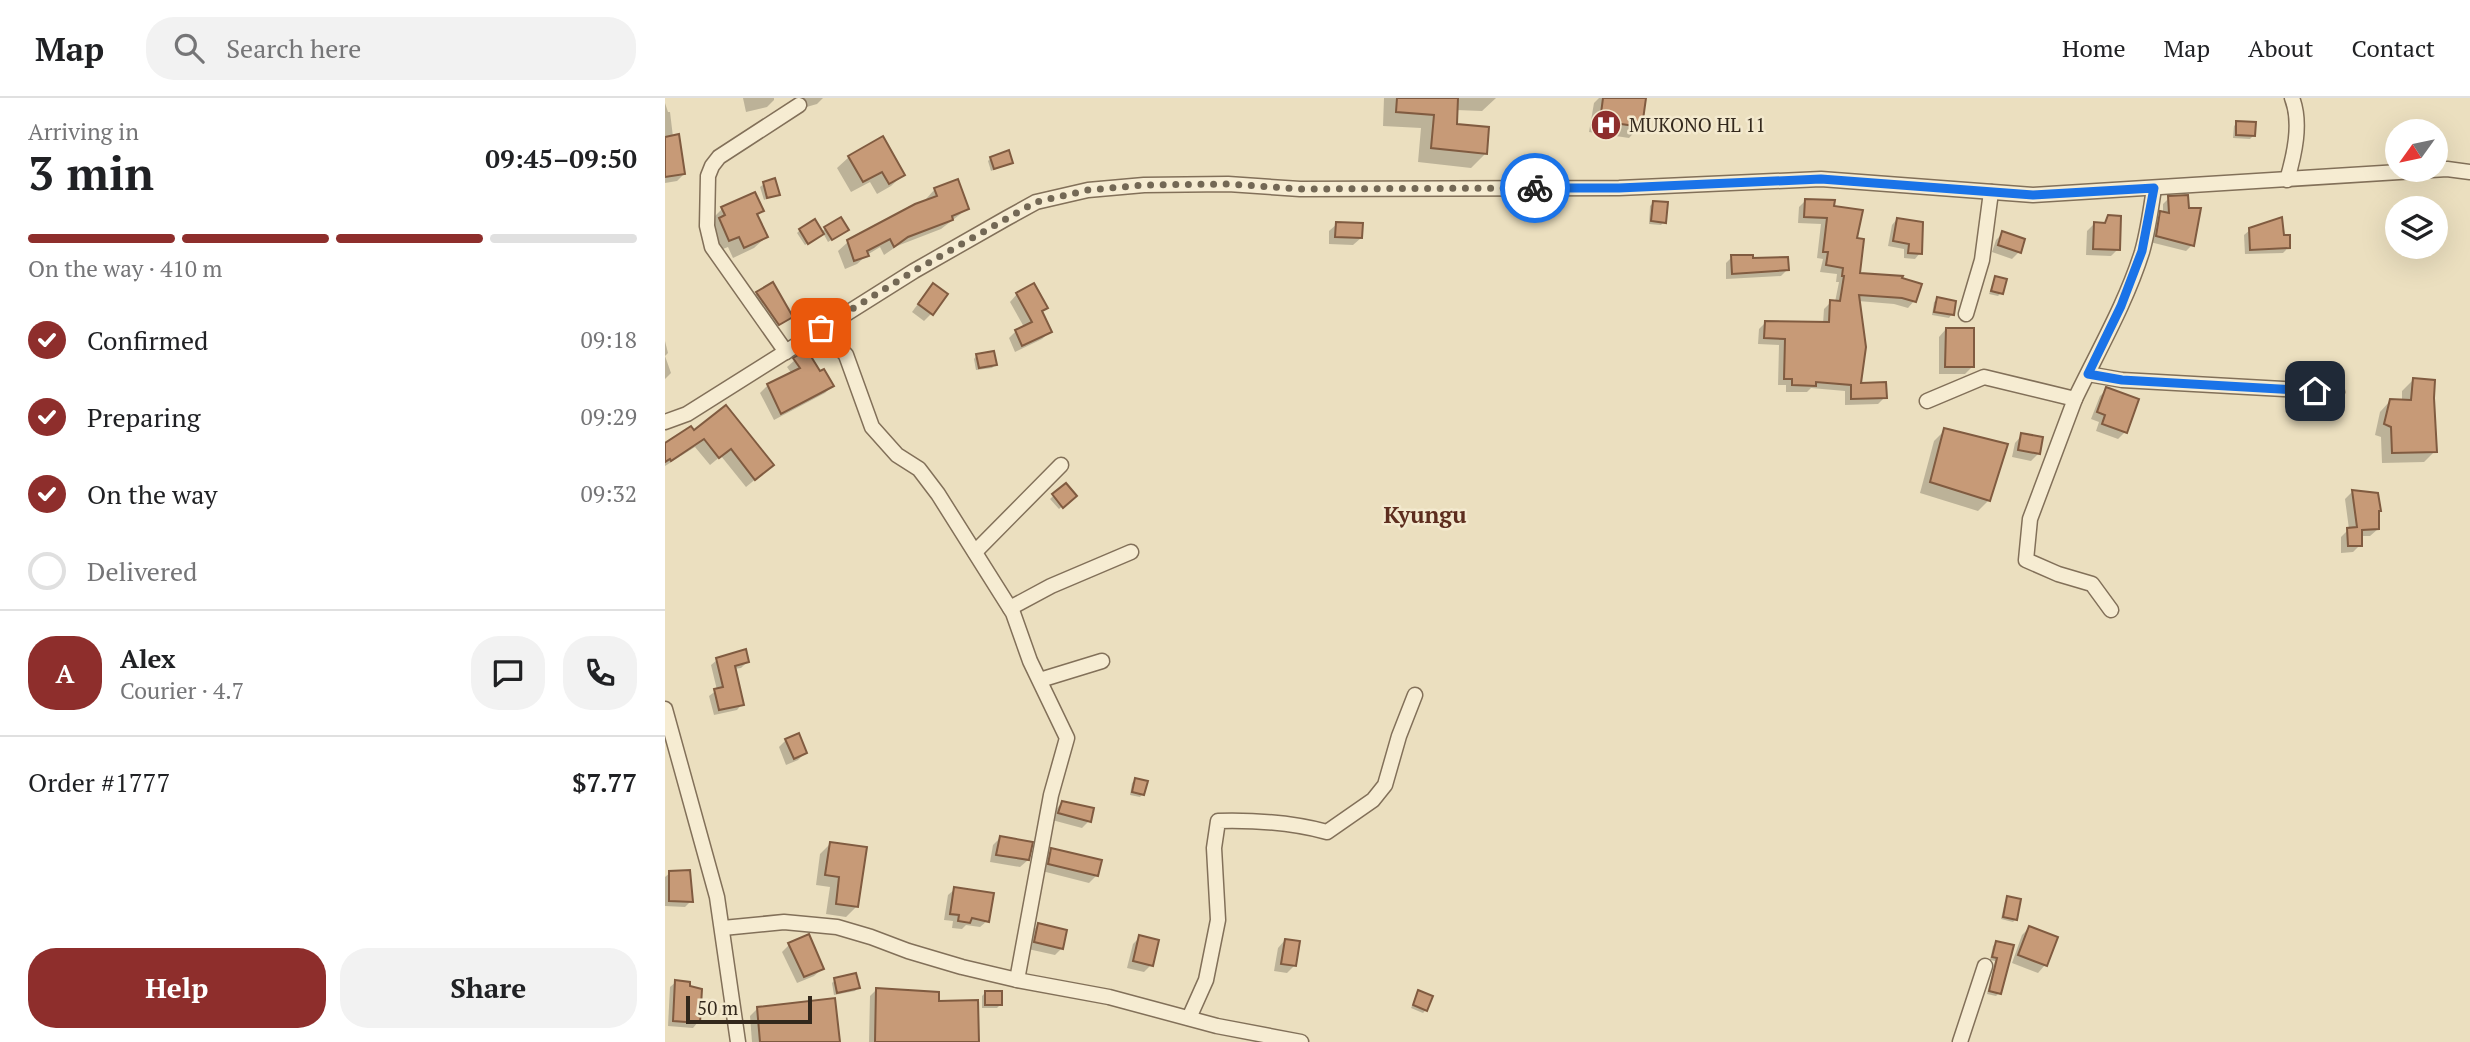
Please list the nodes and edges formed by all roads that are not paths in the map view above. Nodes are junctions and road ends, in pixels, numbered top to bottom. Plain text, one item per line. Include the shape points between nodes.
1 (2292, 98) edge
2 (799, 105) dead end
3 (2470, 172) edge
4 (2287, 180) junction
5 (2154, 188) junction
6 (1991, 192) junction
7 (1966, 314) dead end
8 (821, 328) junction
9 (786, 352) junction
10 (2088, 374) junction
11 (2337, 392) dead end
12 (2075, 399) junction
13 (1927, 401) dead end
14 (665, 422) edge
15 (1061, 465) dead end
16 (975, 552) junction
17 (1131, 552) dead end
18 (1010, 608) junction
19 (2111, 610) dead end
20 (1102, 661) dead end
21 (1039, 680) junction
22 (1415, 695) dead end
23 (665, 709) edge
24 (670, 744) edge
25 (723, 928) junction
26 (1985, 966) dead end
27 (1017, 980) junction
28 (1189, 1018) junction
29 (738, 1042) edge
30 (1301, 1042) edge
31 (1960, 1042) edge

1 - 4 street via 2295,150
2 - 9 street via 719,157 708,176 707,226 712,247
3 - 4 street via 2447,169
4 - 5 street
5 - 6 street via 2033,195
5 - 10 street via 2142,251
6 - 7 street via 1982,260
6 - 8 street via 1821,179 1619,188 1300,189 1228,184 1088,190 1036,202
8 - 9 street
8 - 16 street via 846,355 872,427 897,455 919,470
9 - 14 street via 687,414
10 - 11 street via 2122,380
10 - 12 street
12 - 13 street via 1984,377
12 - 19 street via 2030,519 2026,560 2092,584
15 - 16 street
16 - 18 street
17 - 18 street
18 - 21 street
20 - 21 street
21 - 27 street via 1067,738 1051,795
22 - 28 street via 1385,785 1373,800 1327,832 1264,820 1218,821 1214,848 1218,920 1206,980
23 - 24 street
24 - 25 street
25 - 27 street via 784,922 837,927
25 - 29 street
26 - 31 street
27 - 28 street
28 - 30 street

